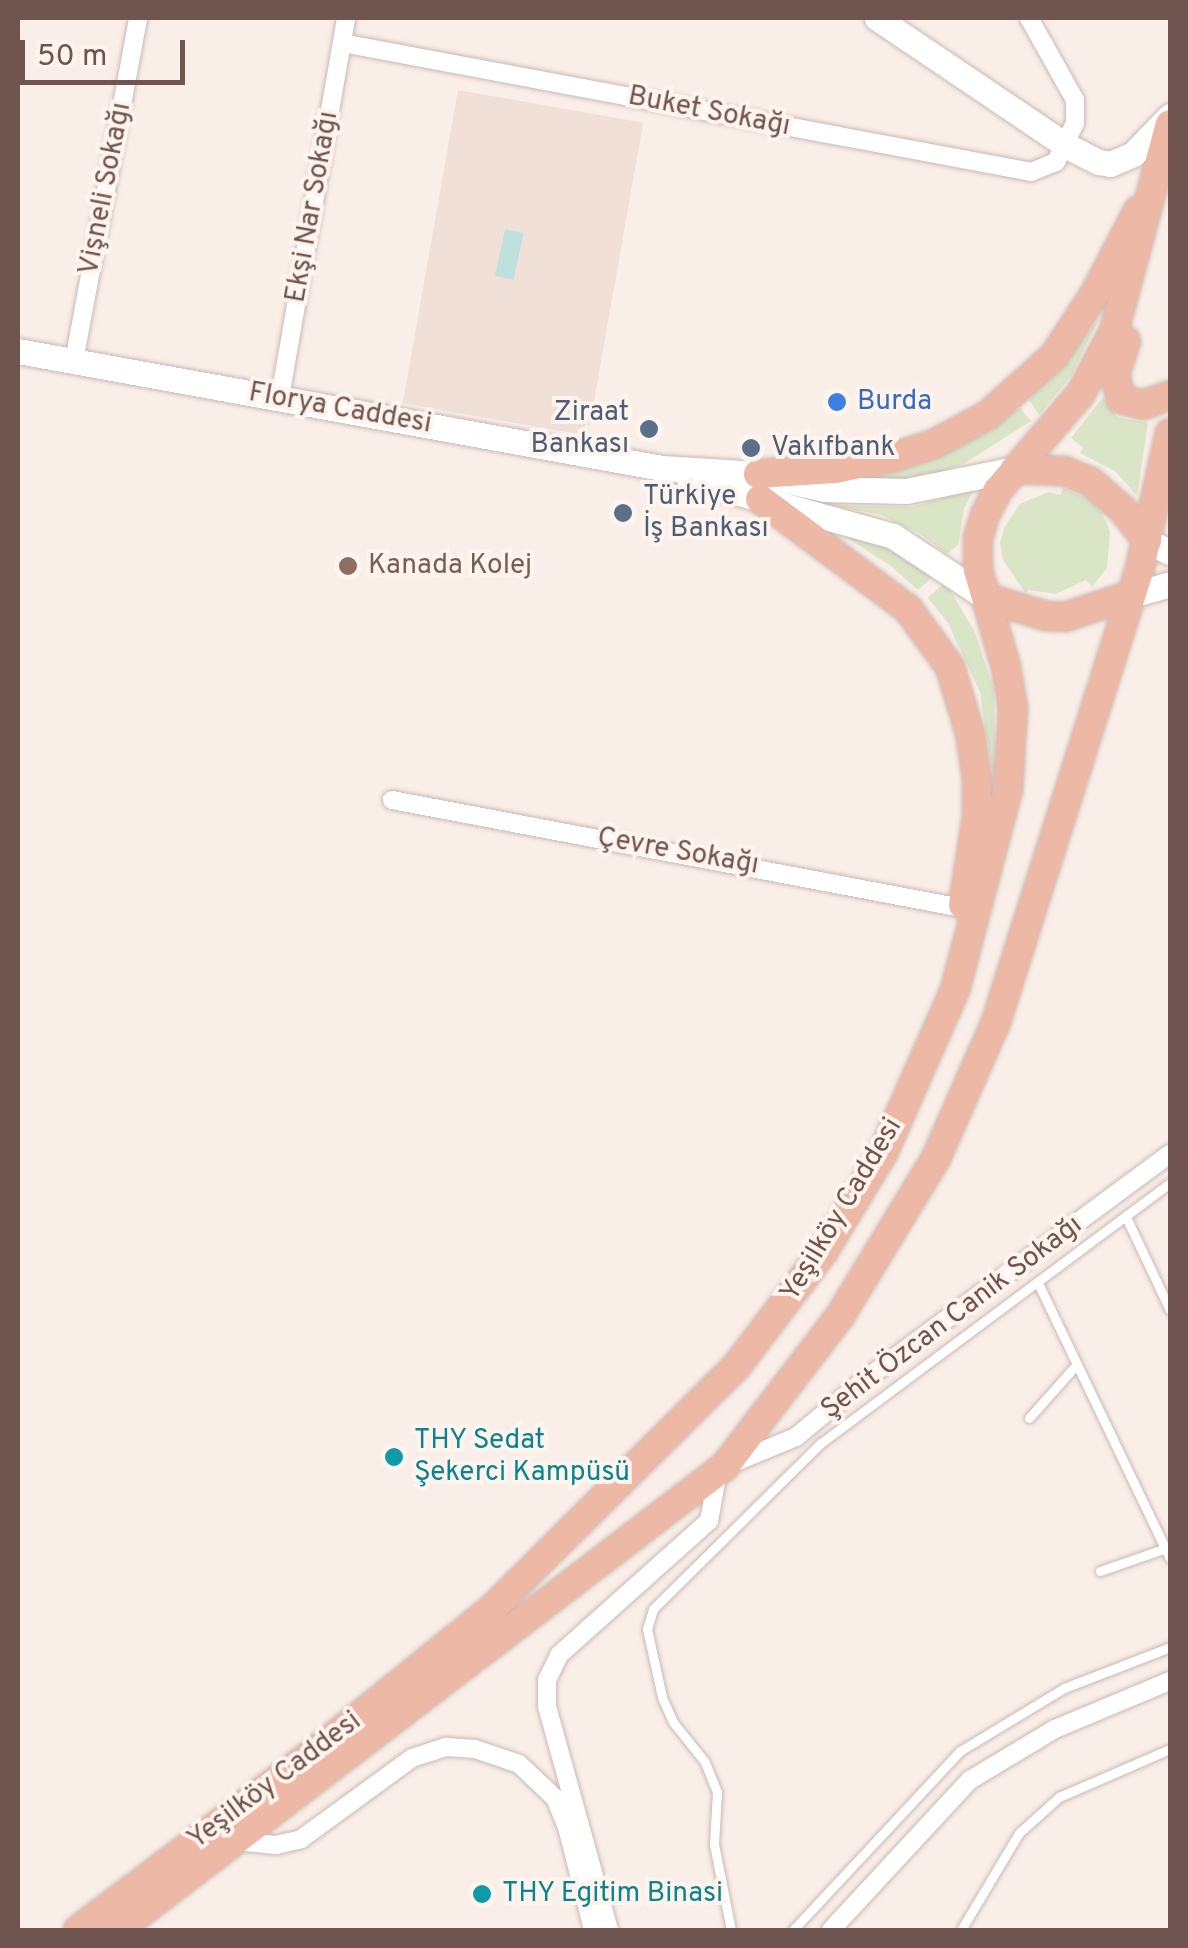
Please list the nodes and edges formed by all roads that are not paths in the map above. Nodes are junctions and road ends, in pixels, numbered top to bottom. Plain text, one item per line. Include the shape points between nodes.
1 (138, 18) edge
2 (346, 18) edge
3 (877, 18) edge
4 (1028, 18) edge
5 (342, 43) junction
6 (1170, 116) edge
7 (1170, 124) edge
8 (1065, 145) junction
9 (1158, 175) junction
10 (1128, 290) junction
11 (18, 351) edge
12 (74, 361) junction
13 (1170, 395) edge
14 (280, 398) junction
15 (1170, 433) edge
16 (1015, 469) junction
17 (759, 486) junction
18 (1159, 546) edge
19 (1170, 584) edge
20 (1128, 596) junction
21 (987, 598) junction
22 (392, 800) dead end
23 (962, 908) junction
24 (955, 990) junction
25 (1170, 1154) edge
26 (1170, 1184) edge
27 (1126, 1217) junction
28 (1038, 1283) junction
29 (1170, 1310) edge
30 (1077, 1364) junction
31 (1030, 1418) dead end
32 (722, 1469) junction
33 (1168, 1553) edge
34 (1100, 1571) dead end
35 (1170, 1647) edge
36 (1170, 1681) edge
37 (1170, 1749) edge
38 (236, 1841) junction
39 (78, 1930) edge
40 (118, 1930) edge
41 (593, 1930) edge
42 (609, 1930) edge
43 (731, 1930) edge
44 (793, 1930) edge
45 (831, 1930) edge
46 (960, 1930) edge

1 - 12 street, Vişneli Sokağı
2 - 5 street, Ekşi Nar Sokağı
3 - 8 main road
4 - 8 street via 1075,100 1075,124
5 - 8 street, Buket Sokağı via 1031,172 1056,162
5 - 14 street, Ekşi Nar Sokağı
6 - 8 main road via 1133,154 1110,164
7 - 9 highway, Yeşilköy Caddesi
9 - 10 highway, Yeşilköy Caddesi
9 - 17 highway via 1076,325 1034,378 988,416 934,444
10 - 13 highway via 1128,335 1115,390 1130,405
10 - 16 highway, Yeşilköy Caddesi via 1080,393
11 - 12 main road, Florya Caddesi
12 - 14 main road, Florya Caddesi
14 - 17 main road, Florya Caddesi
15 - 18 highway, Yeşilköy Caddesi
16 - 17 main road, Florya Caddesi via 876,493
16 - 18 highway via 1064,472 1091,482
16 - 21 highway, Yeşilköy Caddesi via 998,490 978,538
17 - 21 main road, Florya Caddesi via 893,536
17 - 23 highway via 908,608 950,667 977,778
18 - 20 highway, Yeşilköy Caddesi
19 - 20 main road
20 - 21 highway via 1065,617
20 - 32 highway, Yeşilköy Caddesi via 1028,924 968,1091 898,1226 840,1316
21 - 24 highway, Yeşilköy Caddesi via 1006,667 1012,752 1000,827
22 - 23 street, Çevre Sokağı
23 - 24 highway
24 - 39 highway, Yeşilköy Caddesi via 883,1153 823,1252 736,1367 493,1608
25 - 32 street, Şehit Özcan Canik Sokağı via 796,1437
26 - 27 lane
27 - 28 lane
27 - 29 lane
28 - 30 lane
28 - 43 lane via 821,1443 650,1617 667,1710 718,1792 714,1844
30 - 31 lane
30 - 33 lane
32 - 38 highway, Yeşilköy Caddesi
32 - 42 street via 708,1521 559,1655 546,1680 547,1708
33 - 34 lane
35 - 44 lane via 1064,1688 960,1751
36 - 45 street via 1056,1729 970,1780
37 - 46 lane via 1059,1797 1019,1832
38 - 40 highway, Yeşilköy Caddesi
38 - 41 street via 276,1845 302,1839 412,1758 446,1747 475,1748 519,1764 555,1798

